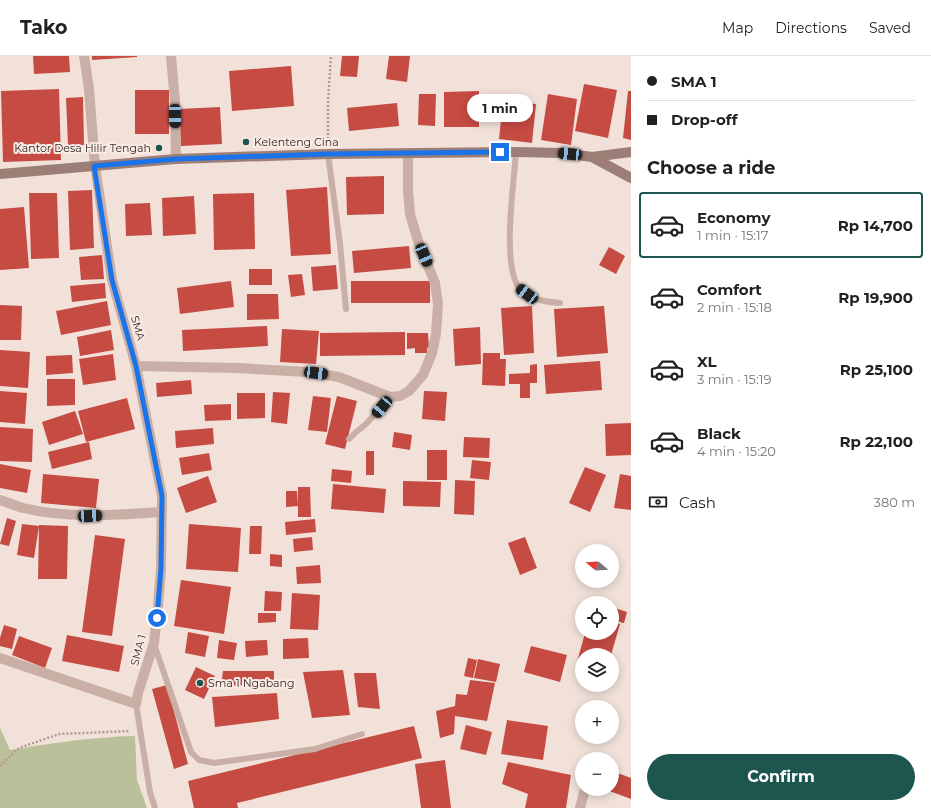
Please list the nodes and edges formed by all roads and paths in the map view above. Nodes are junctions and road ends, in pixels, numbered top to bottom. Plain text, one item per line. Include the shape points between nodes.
1 (84, 56) edge
2 (171, 56) edge
3 (331, 56) edge
4 (516, 152) junction
5 (631, 152) edge
6 (328, 154) junction
7 (408, 154) junction
8 (592, 157) junction
9 (176, 159) junction
10 (94, 166) junction
11 (0, 174) edge
12 (631, 178) edge
13 (560, 303) dead end
14 (346, 309) dead end
15 (136, 366) junction
16 (390, 397) junction
17 (349, 439) dead end
18 (162, 496) joint
19 (0, 500) edge
20 (162, 512) junction
21 (154, 643) junction
22 (0, 658) edge
23 (136, 704) junction
24 (140, 730) junction
25 (362, 734) dead end
26 (0, 766) edge
27 (583, 796) edge
28 (155, 808) edge
29 (580, 808) edge

1 - 10 street, SMA via 89,88
2 - 9 street
3 - 6 path
4 - 7 street
4 - 8 street via 562,153
4 - 13 lane via 510,239 511,267 520,289 535,299
5 - 8 street
6 - 7 street
6 - 9 street
6 - 14 lane
7 - 16 street via 410,214 437,292 436,334 432,354 423,375 409,391 400,396
8 - 12 street
9 - 10 street
10 - 11 street
10 - 15 street, SMA via 112,280
15 - 16 street via 307,372 339,377
15 - 18 street, SMA
16 - 17 lane
18 - 20 street, SMA 1
19 - 20 street via 22,508 90,516
20 - 21 street, SMA 1 via 161,568
21 - 23 street, SMA 1
21 - 25 lane via 191,752 199,760 214,763 315,750
22 - 23 street
23 - 24 lane, SMA 1
24 - 26 path via 59,734 19,748
24 - 28 lane, SMA 1
27 - 29 street

